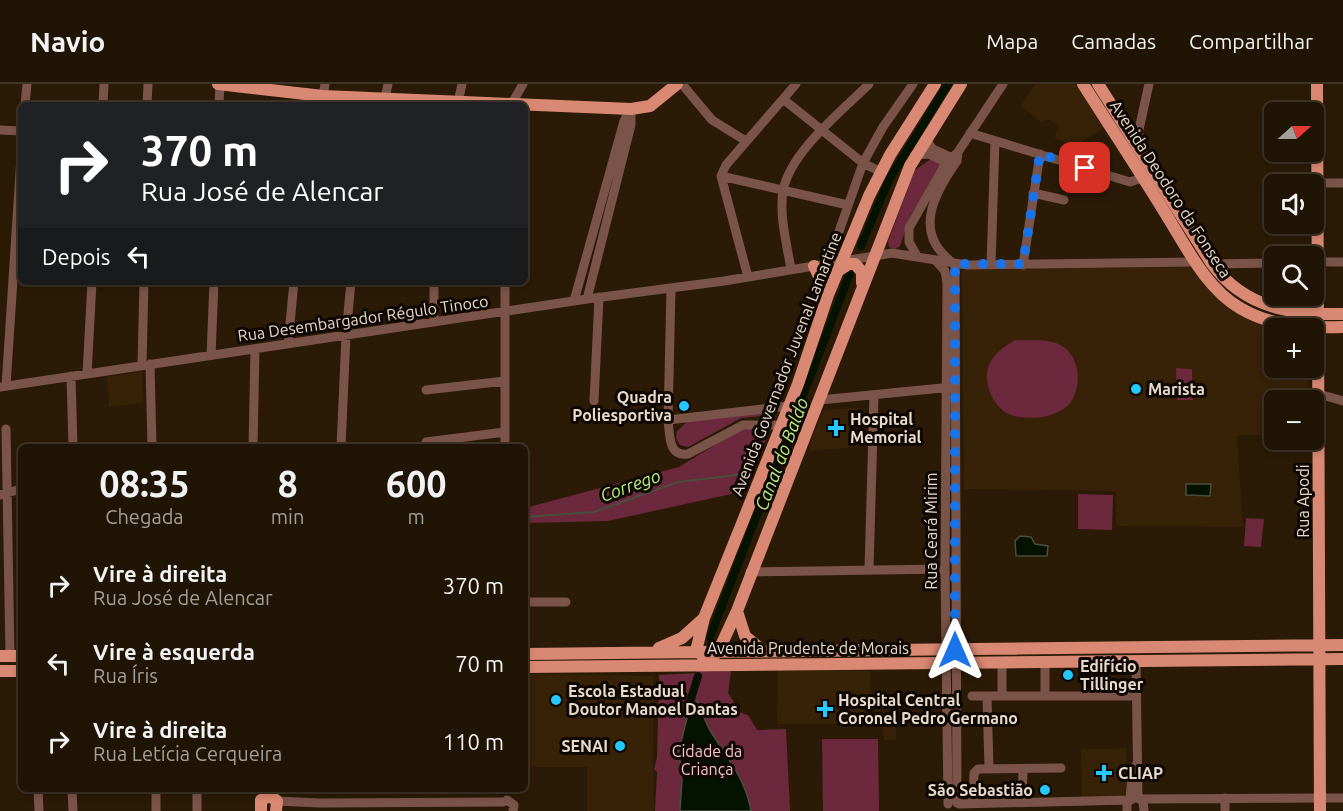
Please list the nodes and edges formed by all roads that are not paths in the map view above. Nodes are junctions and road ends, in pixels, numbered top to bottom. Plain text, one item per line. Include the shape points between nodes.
1 (27, 84) edge
2 (104, 84) edge
3 (148, 84) edge
4 (219, 84) edge
5 (388, 84) edge
6 (462, 84) edge
7 (523, 84) edge
8 (677, 84) edge
9 (682, 84) edge
10 (796, 84) edge
11 (869, 84) edge
12 (913, 84) edge
13 (961, 84) edge
14 (1003, 84) edge
15 (1083, 84) edge
16 (1098, 84) edge
17 (1149, 84) edge
18 (1317, 84) edge
19 (253, 86) edge
20 (934, 86) edge
21 (318, 95) edge
22 (385, 99) junction
23 (783, 99) junction
24 (25, 102) edge
25 (103, 102) edge
26 (147, 102) edge
27 (219, 102) edge
28 (422, 102) edge
29 (458, 102) edge
30 (513, 102) edge
31 (528, 106) edge
32 (631, 109) junction
33 (1112, 118) junction
34 (0, 130) edge
35 (18, 131) edge
36 (821, 132) junction
37 (970, 133) junction
38 (925, 139) junction
39 (746, 141) junction
40 (995, 141) junction
41 (1136, 143) junction
42 (1040, 154) junction
43 (915, 155) junction
44 (953, 160) junction
45 (863, 163) junction
46 (881, 172) junction
47 (1318, 174) edge
48 (1149, 175) junction
49 (721, 176) junction
50 (1324, 183) edge
51 (1343, 183) edge
52 (783, 190) junction
53 (1033, 193) junction
54 (1064, 200) dead end
55 (18, 204) edge
56 (848, 205) junction
57 (912, 222) junction
58 (930, 225) junction
59 (1180, 225) junction
60 (596, 248) junction
61 (873, 256) junction
62 (917, 256) junction
63 (937, 262) junction
64 (1197, 262) junction
65 (1324, 262) edge
66 (1343, 262) edge
67 (1264, 263) edge
68 (955, 264) junction
69 (1023, 264) junction
70 (1212, 264) junction
71 (836, 265) junction
72 (991, 265) junction
73 (814, 266) junction
74 (791, 269) junction
75 (748, 277) junction
76 (92, 285) edge
77 (144, 285) edge
78 (214, 285) edge
79 (294, 285) edge
80 (351, 285) edge
81 (434, 285) edge
82 (505, 285) edge
83 (671, 289) junction
84 (860, 290) junction
85 (828, 295) junction
86 (598, 297) junction
87 (0, 298) edge
88 (12, 299) junction
89 (587, 299) junction
90 (574, 301) junction
91 (1318, 306) edge
92 (505, 312) junction
93 (1343, 314) edge
94 (1318, 315) junction
95 (1264, 318) edge
96 (434, 322) junction
97 (1343, 327) edge
98 (1324, 328) edge
99 (345, 335) junction
100 (288, 344) junction
101 (255, 349) junction
102 (211, 355) junction
103 (146, 365) junction
104 (87, 374) junction
105 (71, 376) junction
106 (505, 381) junction
107 (3, 386) edge
108 (951, 388) junction
109 (426, 390) dead end
110 (874, 395) junction
111 (1324, 395) edge
112 (820, 400) junction
113 (594, 401) dead end
114 (1343, 401) edge
115 (789, 406) junction
116 (668, 420) junction
117 (781, 425) junction
118 (6, 429) dead end
119 (505, 432) junction
120 (426, 442) dead end
121 (73, 444) edge
122 (152, 444) edge
123 (253, 444) edge
124 (341, 444) edge
125 (505, 444) edge
126 (1319, 450) edge
127 (4, 493) edge
128 (869, 569) junction
129 (945, 569) junction
130 (750, 572) junction
131 (528, 602) edge
132 (566, 602) dead end
133 (737, 611) junction
134 (704, 618) junction
135 (1343, 645) edge
136 (1319, 646) junction
137 (1185, 648) junction
138 (1084, 649) junction
139 (898, 650) junction
140 (950, 650) junction
141 (718, 652) junction
142 (764, 652) junction
143 (635, 653) junction
144 (528, 654) edge
145 (702, 655) junction
146 (10, 656) edge
147 (1319, 659) junction
148 (1343, 659) edge
149 (1136, 662) junction
150 (1186, 662) junction
151 (863, 663) junction
152 (1084, 663) junction
153 (950, 664) junction
154 (1002, 664) junction
155 (1045, 664) junction
156 (724, 665) junction
157 (663, 666) junction
158 (528, 667) edge
159 (0, 671) edge
160 (18, 671) edge
161 (1002, 695) junction
162 (1045, 695) junction
163 (972, 696) dead end
164 (987, 696) junction
165 (1136, 696) junction
166 (989, 768) junction
167 (1061, 768) dead end
168 (1023, 769) junction
169 (38, 792) edge
170 (72, 792) edge
171 (156, 792) edge
172 (197, 792) edge
173 (1225, 798) junction
174 (1343, 798) edge
175 (1135, 799) junction
176 (262, 800) edge
177 (276, 800) edge
178 (1022, 801) junction
179 (973, 803) junction
180 (504, 804) edge
181 (1320, 805) edge
182 (436, 806) edge
183 (320, 807) edge
184 (379, 807) edge
185 (954, 807) edge
186 (39, 811) edge
187 (72, 811) edge
188 (156, 811) edge
189 (197, 811) edge
190 (513, 811) edge
191 (1127, 811) edge
192 (1144, 811) edge
193 (1225, 811) edge

1 - 24 street
2 - 25 street
3 - 26 street
4 - 19 main road
4 - 27 street
5 - 22 street
6 - 29 street
7 - 30 street
8 - 32 main road via 650,106
9 - 39 street via 712,120
10 - 23 street
11 - 36 street
12 - 45 street
13 - 38 main road
14 - 37 street
15 - 33 main road, Avenida Deodoro da Fonseca
16 - 33 main road, Avenida Deodoro da Fonseca
17 - 41 street
18 - 47 main road, Rua Apodi
19 - 21 main road
20 - 46 main road, Avenida Governador Juvenal Lamartine
21 - 22 main road
22 - 28 main road
23 - 36 street
23 - 39 street
31 - 32 main road
32 - 60 street via 624,121
33 - 41 main road, Avenida Deodoro da Fonseca
33 - 48 main road, Avenida Deodoro da Fonseca
34 - 35 street
36 - 45 street
36 - 52 street via 797,161
37 - 40 street
37 - 44 street
38 - 43 main road
38 - 44 street via 933,149
39 - 49 street
40 - 42 street
40 - 72 street
41 - 48 main road, Avenida Deodoro da Fonseca
42 - 48 street via 1130,182
42 - 53 street
43 - 44 street
43 - 61 main road
44 - 57 street
44 - 58 street via 930,209
45 - 46 street
45 - 56 street
46 - 71 main road, Avenida Governador Juvenal Lamartine
48 - 59 main road, Avenida Deodoro da Fonseca
49 - 52 street
49 - 75 street
50 - 51 street
52 - 56 street
52 - 74 street
53 - 54 street
53 - 69 street
55 - 88 street
56 - 71 street
57 - 58 street
57 - 62 street via 908,237
58 - 68 street via 939,249
59 - 64 main road, Avenida Deodoro da Fonseca
59 - 70 main road, Avenida Deodoro da Fonseca
60 - 89 street
60 - 90 street
61 - 62 street, Rua Desembargador Régulo Tinoco
61 - 71 street, Rua Desembargador Régulo Tinoco
61 - 84 main road
62 - 63 street, Rua Desembargador Régulo Tinoco
63 - 68 street, Rua Desembargador Régulo Tinoco
63 - 108 street, Rua Ceará Mirim via 947,277
64 - 69 street, Rua Desembargador Régulo Tinoco
64 - 95 main road, Avenida Deodoro da Fonseca via 1219,292 1241,309
65 - 66 street
67 - 70 street
68 - 72 street, Rua Desembargador Régulo Tinoco
68 - 108 street, Rua Ceará Mirim
69 - 72 street, Rua Desembargador Régulo Tinoco
70 - 94 main road, Avenida Deodoro da Fonseca via 1227,282 1258,303
71 - 73 street, Rua Desembargador Régulo Tinoco
71 - 84 main road via 858,265 862,272
71 - 85 main road, Avenida Governador Juvenal Lamartine
73 - 74 street, Rua Desembargador Régulo Tinoco
73 - 85 main road
74 - 75 street, Rua Desembargador Régulo Tinoco
75 - 83 street, Rua Desembargador Régulo Tinoco
76 - 104 street
77 - 103 street
78 - 102 street
79 - 100 street
80 - 99 street
81 - 96 street
82 - 92 street
83 - 86 street, Rua Desembargador Régulo Tinoco
83 - 116 street
84 - 112 main road
85 - 115 main road, Avenida Governador Juvenal Lamartine
86 - 89 street, Rua Desembargador Régulo Tinoco
86 - 113 street
87 - 88 street
88 - 107 street
89 - 90 street, Rua Desembargador Régulo Tinoco
90 - 92 street, Rua Desembargador Régulo Tinoco
91 - 94 main road, Rua Apodi
92 - 96 street, Rua Desembargador Régulo Tinoco
92 - 106 street
93 - 94 main road, Avenida Deodoro da Fonseca
96 - 99 street, Rua Desembargador Régulo Tinoco
97 - 98 main road, Avenida Deodoro da Fonseca
99 - 100 street, Rua Desembargador Régulo Tinoco
99 - 124 street
100 - 101 street, Rua Desembargador Régulo Tinoco
101 - 102 street, Rua Desembargador Régulo Tinoco
101 - 123 street
102 - 103 street, Rua Desembargador Régulo Tinoco
103 - 104 street, Rua Desembargador Régulo Tinoco
103 - 122 street
104 - 105 street, Rua Desembargador Régulo Tinoco
105 - 107 street, Rua Desembargador Régulo Tinoco
105 - 121 street
106 - 109 street
106 - 119 street
108 - 110 street
108 - 129 street, Rua Ceará Mirim
108 - 140 street, Rua Ceará Mirim
110 - 112 street
110 - 128 street
111 - 114 street
112 - 130 main road
115 - 116 street
115 - 117 main road, Avenida Governador Juvenal Lamartine
116 - 117 street via 672,446 680,455 743,425
117 - 134 main road, Avenida Governador Juvenal Lamartine
118 - 127 street
119 - 120 street
119 - 125 street
126 - 136 main road, Rua Apodi
127 - 146 street
128 - 129 street
128 - 130 street
129 - 140 street, Rua Ceará Mirim
130 - 133 main road
131 - 132 street
133 - 141 main road
133 - 142 main road via 745,636
134 - 143 main road via 674,643
134 - 145 main road, Avenida Governador Juvenal Lamartine via 697,643
135 - 136 main road, Avenida Prudente de Morais
136 - 137 main road, Avenida Prudente de Morais
136 - 147 main road, Rua Apodi
137 - 138 main road, Avenida Prudente de Morais
137 - 150 main road
138 - 140 main road, Avenida Prudente de Morais
138 - 152 main road
139 - 140 main road, Avenida Prudente de Morais
139 - 142 main road, Avenida Prudente de Morais
139 - 151 main road via 869,656
140 - 153 street, Rua Ceará Mirim
141 - 142 main road, Avenida Prudente de Morais
141 - 145 main road, Avenida Prudente de Morais
143 - 144 main road, Avenida Prudente de Morais
143 - 145 main road, Avenida Prudente de Morais
145 - 156 main road
145 - 157 main road
147 - 148 main road, Avenida Prudente de Morais
147 - 150 main road, Avenida Prudente de Morais
147 - 181 main road, Rua Apodi
149 - 150 main road, Avenida Prudente de Morais
149 - 152 main road, Avenida Prudente de Morais
149 - 165 street
151 - 153 main road, Avenida Prudente de Morais
151 - 156 main road, Avenida Prudente de Morais
152 - 155 main road, Avenida Prudente de Morais
153 - 154 main road, Avenida Prudente de Morais
153 - 185 street, Rua Ceará Mirim
154 - 155 main road, Avenida Prudente de Morais
154 - 161 street
155 - 162 street
156 - 157 main road, Avenida Prudente de Morais
157 - 158 main road, Avenida Prudente de Morais
159 - 160 main road
161 - 162 street
161 - 164 street
162 - 165 street
163 - 164 street
164 - 166 street
165 - 175 street via 1136,765 1132,775
166 - 168 street
166 - 179 street via 974,771
167 - 168 street
168 - 178 street
169 - 186 street
170 - 187 street
171 - 188 street
172 - 189 street
173 - 175 street
173 - 181 street
173 - 193 street
174 - 181 street
175 - 178 street
175 - 191 street
175 - 192 street via 1144,804
176 - 177 main road via 270,796
177 - 183 street
178 - 179 street
179 - 185 street
180 - 182 street
180 - 190 street via 514,805
182 - 184 street
183 - 184 street

